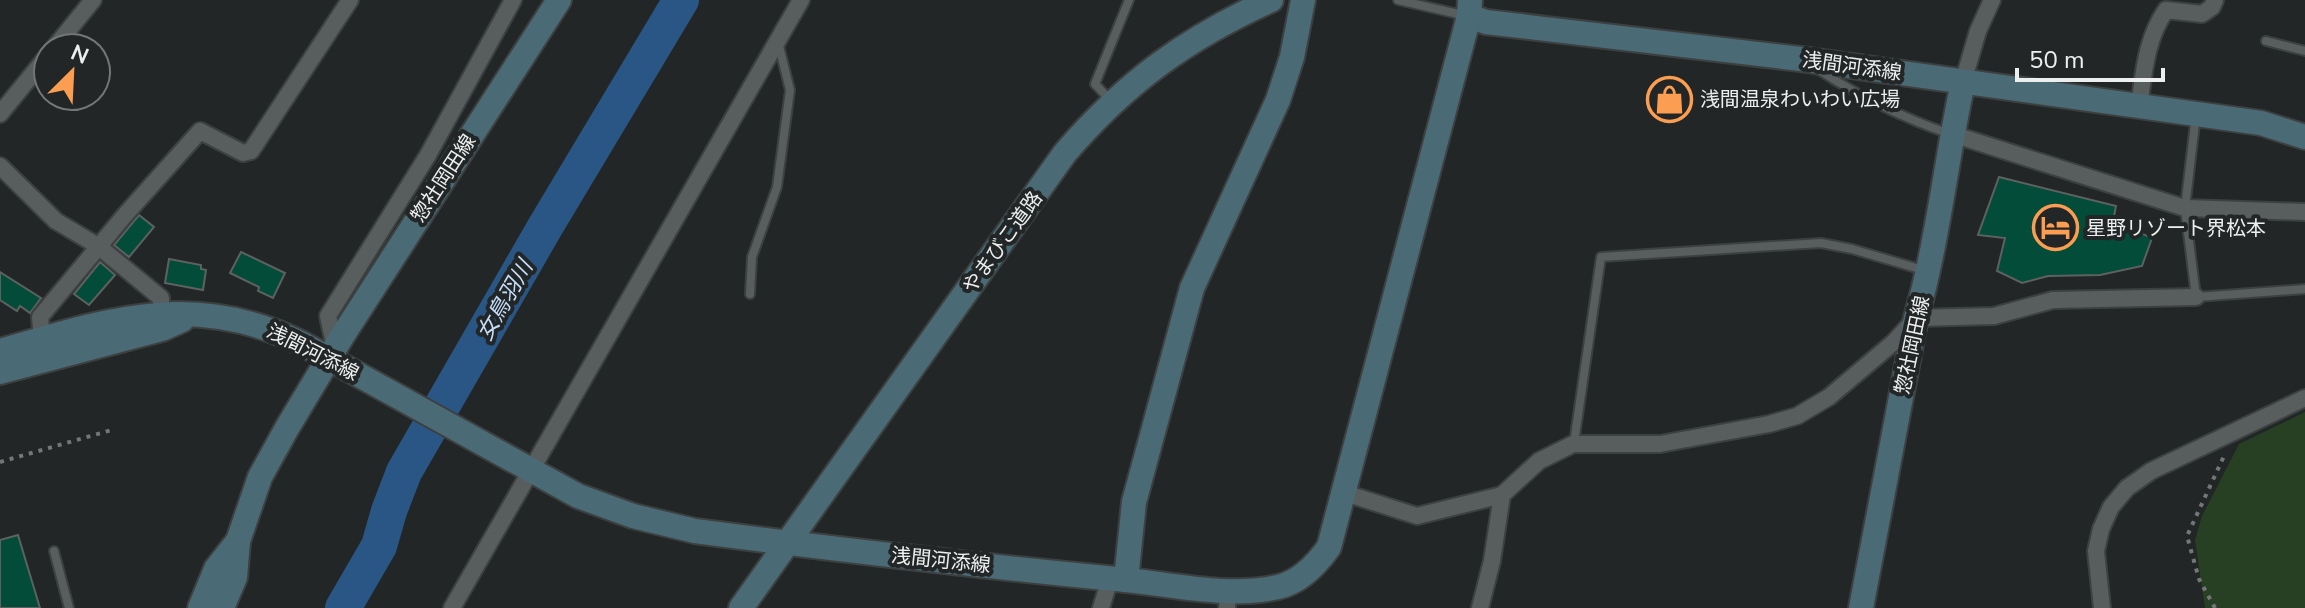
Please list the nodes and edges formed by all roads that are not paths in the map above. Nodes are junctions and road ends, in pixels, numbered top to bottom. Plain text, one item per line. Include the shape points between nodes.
1 (93, 0) edge
2 (350, 0) edge
3 (513, 0) edge
4 (559, 0) edge
5 (801, 0) edge
6 (1129, 0) edge
7 (1271, 0) edge
8 (1303, 0) edge
9 (1398, 0) edge
10 (1992, 0) edge
11 (2215, 0) edge
12 (1469, 8) edge
13 (67, 32) edge
14 (778, 40) junction
15 (2266, 41) dead end
16 (2305, 51) edge
17 (1801, 59) junction
18 (32, 75) edge
19 (1963, 82) junction
20 (1112, 103) junction
21 (2139, 106) junction
22 (0, 114) edge
23 (2196, 115) junction
24 (1952, 134) junction
25 (2305, 137) edge
26 (0, 166) edge
27 (2185, 208) junction
28 (2305, 212) edge
29 (98, 246) junction
30 (1929, 272) junction
31 (2305, 289) edge
32 (750, 294) dead end
33 (2196, 297) junction
34 (161, 313) junction
35 (196, 314) junction
36 (1916, 318) junction
37 (42, 339) junction
38 (0, 351) edge
39 (332, 353) junction
40 (0, 372) edge
41 (2305, 398) edge
42 (1573, 444) junction
43 (525, 468) junction
44 (1345, 493) junction
45 (1502, 495) junction
46 (238, 541) junction
47 (787, 543) junction
48 (54, 551) dead end
49 (1118, 579) junction
50 (1228, 600) edge
51 (69, 608) edge
52 (200, 608) edge
53 (222, 608) edge
54 (452, 608) edge
55 (741, 608) edge
56 (1101, 608) edge
57 (1480, 608) edge
58 (1861, 608) edge
59 (2102, 608) edge

1 - 13 street
2 - 29 street via 251,151 243,153 200,131
3 - 39 street via 428,155 328,316
4 - 39 main road, 惣社岡田線
5 - 14 street
6 - 20 lane via 1095,84
7 - 20 main road, やまびこ道路 via 1177,50
8 - 49 main road via 1278,100 1192,288
9 - 12 lane, 浅間河添線
10 - 19 street
11 - 21 street via 2202,14 2166,10 2148,47
12 - 17 main road, 浅間河添線 via 1501,24
12 - 44 main road, 浅間河添線
14 - 32 lane via 790,90 777,187 752,257
14 - 43 street
15 - 16 lane
17 - 19 main road, 浅間河添線
17 - 24 lane via 1856,94
18 - 22 street
19 - 21 main road, 浅間河添線
19 - 24 main road, 惣社岡田線
20 - 47 main road, やまびこ道路 via 1065,153
21 - 23 main road, 浅間河添線
23 - 25 main road, 浅間河添線 via 2261,123
23 - 27 lane
24 - 27 street
24 - 30 main road, 惣社岡田線
26 - 29 street via 56,221
27 - 28 street
27 - 33 lane
29 - 34 street via 161,298
29 - 37 street via 40,317
30 - 36 main road, 惣社岡田線
30 - 42 lane via 1821,243 1601,257
31 - 33 lane
33 - 36 street via 2053,300 1994,316
34 - 35 main road, 浅間河添線
34 - 37 main road, 浅間河添線 via 100,322
35 - 39 main road, 浅間河添線 via 241,319
35 - 40 main road, 浅間河添線 via 162,329
36 - 42 street via 1829,397 1797,416 1660,444
36 - 58 main road, 惣社岡田線
37 - 38 main road, 浅間河添線
39 - 43 main road, 浅間河添線 via 350,371
39 - 46 main road, 惣社岡田線 via 260,477
41 - 59 street via 2151,471 2127,488 2111,507 2096,551
42 - 45 street via 1539,461
43 - 47 main road, 浅間河添線 via 578,496 633,516 695,531
43 - 54 street
44 - 45 street via 1417,516
44 - 50 main road, 浅間河添線 via 1329,547 1318,563 1280,587
45 - 57 street
46 - 52 main road via 216,569
46 - 53 main road via 235,577
47 - 49 main road, 浅間河添線
47 - 55 main road
48 - 51 lane
49 - 50 main road, 浅間河添線
49 - 56 street

